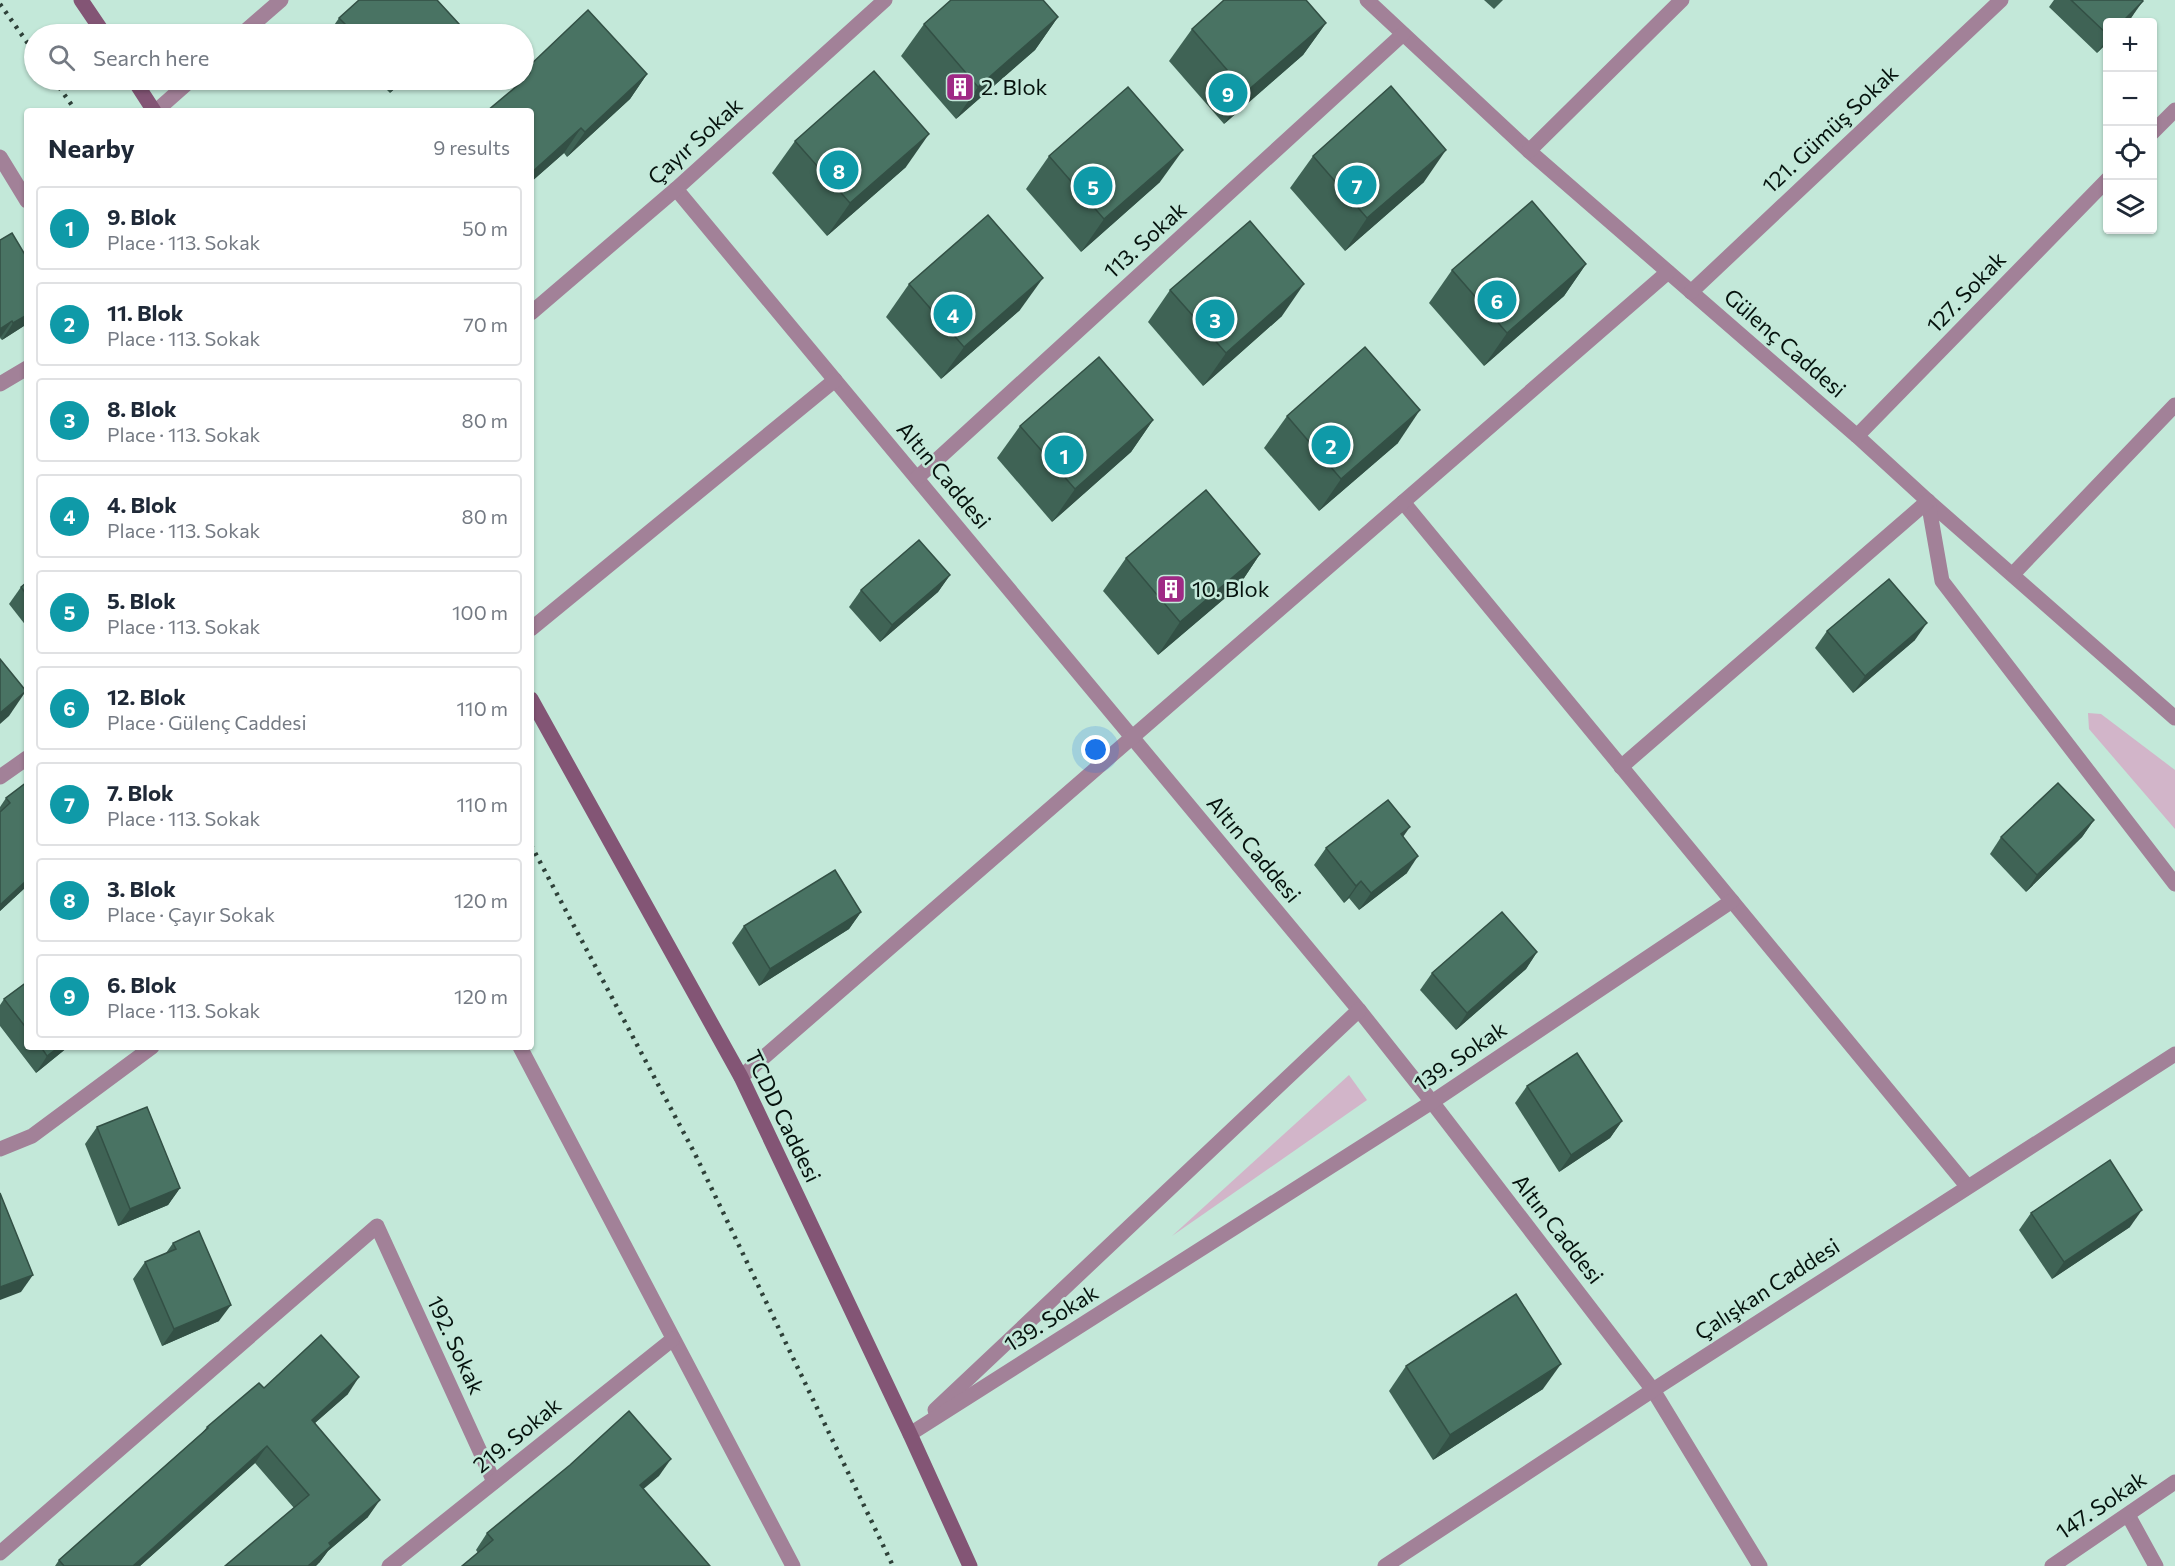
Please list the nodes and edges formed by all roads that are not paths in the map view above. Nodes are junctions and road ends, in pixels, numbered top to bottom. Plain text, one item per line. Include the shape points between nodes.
1 (81, 0) edge
2 (281, 0) edge
3 (885, 0) edge
4 (1367, 0) edge
5 (1682, 0) edge
6 (2001, 0) edge
7 (97, 24) edge
8 (253, 24) edge
9 (1403, 34) junction
10 (141, 90) edge
11 (180, 90) edge
12 (153, 108) edge
13 (159, 108) edge
14 (2175, 110) edge
15 (2157, 128) edge
16 (1529, 151) junction
17 (0, 157) edge
18 (2107, 180) edge
19 (676, 189) junction
20 (24, 196) edge
21 (1668, 272) junction
22 (1691, 292) junction
23 (534, 310) edge
24 (24, 370) edge
25 (835, 380) junction
26 (0, 384) edge
27 (2175, 405) edge
28 (1857, 436) junction
29 (917, 478) junction
30 (1928, 501) junction
31 (1403, 502) junction
32 (2013, 574) junction
33 (534, 627) edge
34 (534, 704) edge
35 (2175, 718) edge
36 (1132, 738) junction
37 (24, 760) edge
38 (1621, 766) junction
39 (0, 777) edge
40 (2175, 884) edge
41 (1732, 901) junction
42 (1359, 1010) junction
43 (148, 1050) edge
44 (522, 1050) edge
45 (2175, 1054) edge
46 (741, 1077) junction
47 (1432, 1101) junction
48 (0, 1149) edge
49 (1967, 1186) junction
50 (673, 1339) junction
51 (1653, 1390) junction
52 (910, 1434) junction
53 (494, 1482) junction
54 (2175, 1482) edge
55 (2128, 1515) junction
56 (0, 1552) edge
57 (389, 1566) edge
58 (793, 1566) edge
59 (970, 1566) edge
60 (1385, 1566) edge
61 (1760, 1566) edge
62 (2052, 1566) edge
63 (2156, 1566) edge

1 - 7 main road
2 - 8 street
3 - 19 street, Çayır Sokak
4 - 9 street, Gülenç Caddesi
5 - 16 street
6 - 22 street, 121. Gümüş Sokak
9 - 16 street, Gülenç Caddesi
9 - 29 street, 113. Sokak
10 - 12 main road
11 - 13 street
14 - 15 street
16 - 21 street, Gülenç Caddesi
17 - 20 street
18 - 28 street, 127. Sokak
19 - 23 street, Çayır Sokak
19 - 25 street, Altın Caddesi
21 - 22 street, Gülenç Caddesi
21 - 31 street
22 - 28 street, Gülenç Caddesi
24 - 26 street
25 - 29 street, Altın Caddesi
25 - 33 street
27 - 32 street
28 - 30 street, Gülenç Caddesi
29 - 36 street, Altın Caddesi
30 - 32 street, Gülenç Caddesi
30 - 38 street
30 - 40 street via 1942,581
31 - 36 street
31 - 38 street
32 - 35 street, Gülenç Caddesi
34 - 46 main road, TCDD Caddesi
36 - 42 street, Altın Caddesi
36 - 46 street
37 - 39 street
38 - 41 street
41 - 47 street, 139. Sokak
41 - 49 street
42 - 47 street, Altın Caddesi
42 - 52 street, 139. Sokak
43 - 48 street via 32,1136
44 - 50 street
45 - 49 street, Çalışkan Caddesi
46 - 52 main road, TCDD Caddesi
47 - 51 street, Altın Caddesi
47 - 52 street, 139. Sokak
49 - 51 street, Çalışkan Caddesi
50 - 53 street, 219. Sokak
50 - 58 street
51 - 60 street, Çalışkan Caddesi
51 - 61 street, Altın Caddesi
52 - 59 main road, TCDD Caddesi
53 - 56 street, 192. Sokak via 377,1226
53 - 57 street, 219. Sokak
54 - 55 street, 147. Sokak
55 - 62 street, 147. Sokak
55 - 63 street

